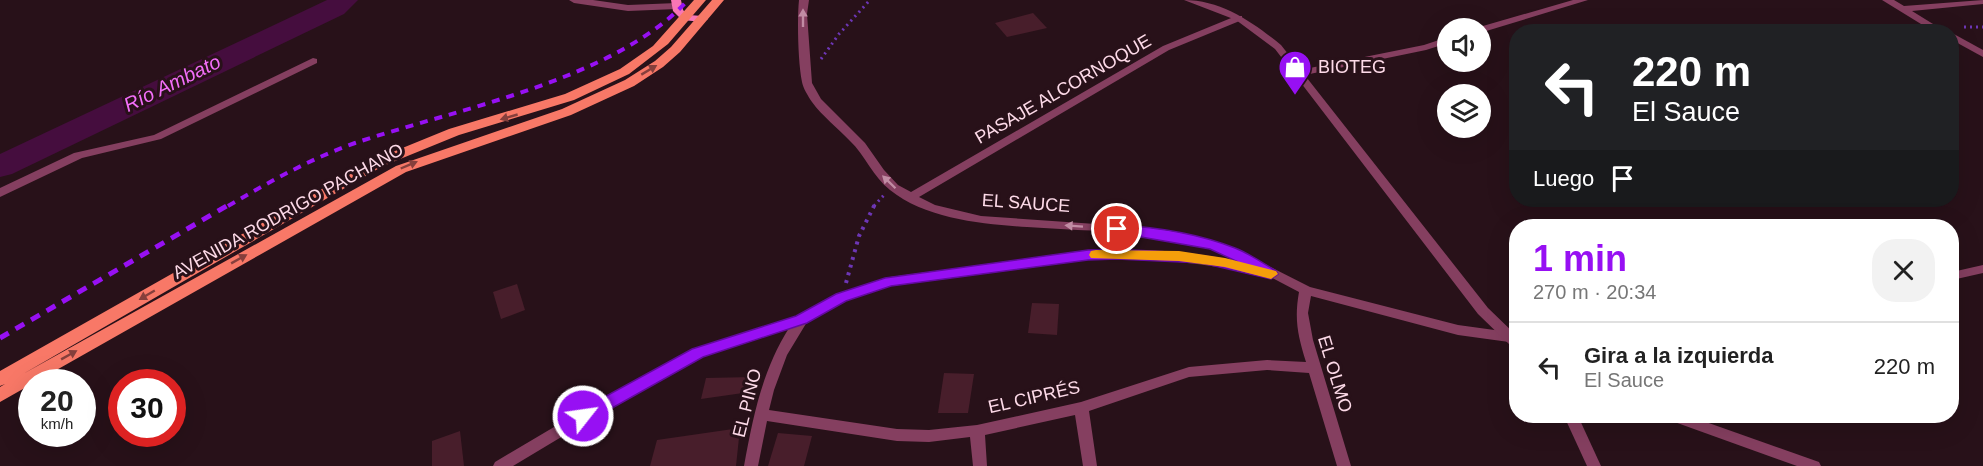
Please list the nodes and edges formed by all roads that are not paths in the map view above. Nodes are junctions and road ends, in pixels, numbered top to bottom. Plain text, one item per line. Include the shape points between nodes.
1 (574, 0) edge
2 (700, 0) edge
3 (718, 0) edge
4 (804, 0) edge
5 (1189, 0) edge
6 (1583, 0) edge
7 (1887, 0) edge
8 (1983, 1) edge
9 (679, 8) edge
10 (1901, 9) junction
11 (1239, 18) junction
12 (703, 19) junction
13 (1928, 24) edge
14 (1491, 27) edge
15 (1959, 40) edge
16 (1437, 44) edge
17 (1983, 54) edge
18 (313, 61) dead end
19 (1300, 73) junction
20 (0, 193) edge
21 (909, 198) junction
22 (1983, 269) edge
23 (1271, 274) junction
24 (1959, 274) edge
25 (1306, 290) junction
26 (802, 320) junction
27 (1509, 336) edge
28 (1509, 339) edge
29 (1314, 368) junction
30 (0, 379) edge
31 (0, 394) edge
32 (1081, 408) junction
33 (760, 414) junction
34 (1574, 423) edge
35 (1694, 423) edge
36 (977, 431) junction
37 (500, 466) edge
38 (751, 466) edge
39 (980, 466) edge
40 (1090, 466) edge
41 (1344, 466) edge
42 (1594, 466) edge
43 (1814, 466) edge

1 - 9 street via 628,8
2 - 9 main road, AVENIDA RODRIGO PACHANO
3 - 12 main road, AVENIDA RODRIGO PACHANO
21 -> 4 street, EL SAUCE via 880,173 861,145 817,101 807,83
5 - 11 street
6 - 14 street
7 - 10 street
8 - 10 street
9 - 12 main road
9 -> 30 main road, AVENIDA RODRIGO PACHANO via 650,54 600,84 560,102 425,142 378,163
10 - 13 street
11 - 19 street via 1278,47
11 - 21 street, PASAJE ALCORNOQUE via 1166,48
31 -> 12 main road, AVENIDA RODRIGO PACHANO via 401,169 563,112 622,86 670,54
15 - 17 street
16 - 19 street
18 - 20 street via 157,137 78,155
19 - 27 street via 1483,311
23 -> 21 street, EL SAUCE via 1233,253 1186,239 1139,231 981,220 953,215
22 - 24 street
23 - 25 street, EL SAUCE
23 - 26 street via 1179,256 1088,255 890,281 841,298
25 - 28 street, EL SAUCE via 1458,330
25 - 29 street, EL OLMO via 1302,322
26 - 33 street, EL PINO via 769,379
26 - 37 street via 697,353
29 - 32 street, EL CIPRÉS via 1267,364 1189,372
29 - 41 street, EL OLMO
32 - 36 street, EL CIPRÉS
32 - 40 street
33 - 36 street, EL CIPRÉS via 897,435
33 - 38 street, EL PINO
34 - 42 street
35 - 43 street
36 - 39 street

